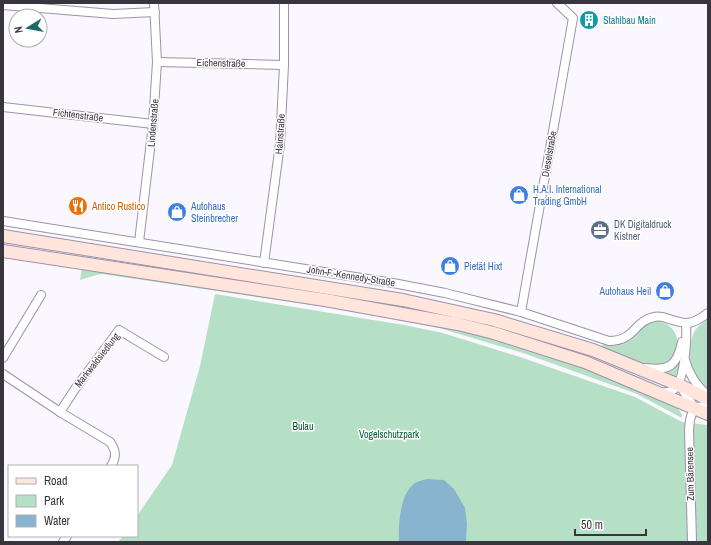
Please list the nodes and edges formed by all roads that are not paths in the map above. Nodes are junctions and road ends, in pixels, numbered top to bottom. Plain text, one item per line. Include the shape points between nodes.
1 (154, 3) edge
2 (284, 3) edge
3 (557, 3) edge
4 (3, 5) edge
5 (155, 12) junction
6 (157, 62) junction
7 (284, 65) junction
8 (3, 106) edge
9 (153, 124) junction
10 (3, 221) edge
11 (3, 236) edge
12 (139, 242) junction
13 (3, 251) edge
14 (264, 263) junction
15 (41, 295) dead end
16 (521, 312) junction
17 (708, 313) edge
18 (686, 324) junction
19 (164, 357) dead end
20 (3, 358) edge
21 (685, 358) junction
22 (636, 367) junction
23 (3, 374) edge
24 (679, 385) junction
25 (661, 393) junction
26 (708, 396) edge
27 (708, 399) edge
28 (708, 406) edge
29 (694, 407) junction
30 (60, 412) junction
31 (708, 414) edge
32 (112, 465) edge
33 (692, 542) edge

1 - 5 street, Lindenstraße
2 - 7 street, Hainstraße
3 - 16 street, Dieselstraße via 573,18
4 - 5 street via 113,14
5 - 6 street, Lindenstraße
6 - 7 street, Eichenstraße
6 - 9 street, Lindenstraße
7 - 14 street, Hainstraße via 279,154
8 - 9 street, Fichtenstraße
9 - 12 street, Lindenstraße
10 - 12 street, John-F.-Kennedy-Straße
11 - 22 main road via 403,300 494,320 592,350
12 - 14 street, John-F.-Kennedy-Straße
13 - 25 main road via 326,300 458,324 585,362
14 - 16 street, John-F.-Kennedy-Straße via 400,284
15 - 20 street
16 - 18 street, John-F.-Kennedy-Straße via 609,341 624,339 642,322 652,317 662,317
17 - 18 street via 694,323
18 - 21 street
18 - 22 street via 680,353 671,366 658,369
19 - 30 street, Markwaldsiedlung via 119,330
21 - 24 street
21 - 26 street via 692,379
22 - 24 main road
23 - 30 street
24 - 25 street via 673,390
24 - 27 main road
24 - 29 street
25 - 29 main road
28 - 29 street
29 - 31 main road
29 - 33 street, Zum Bärensee via 689,430
30 - 32 street via 110,442 115,449 115,460

